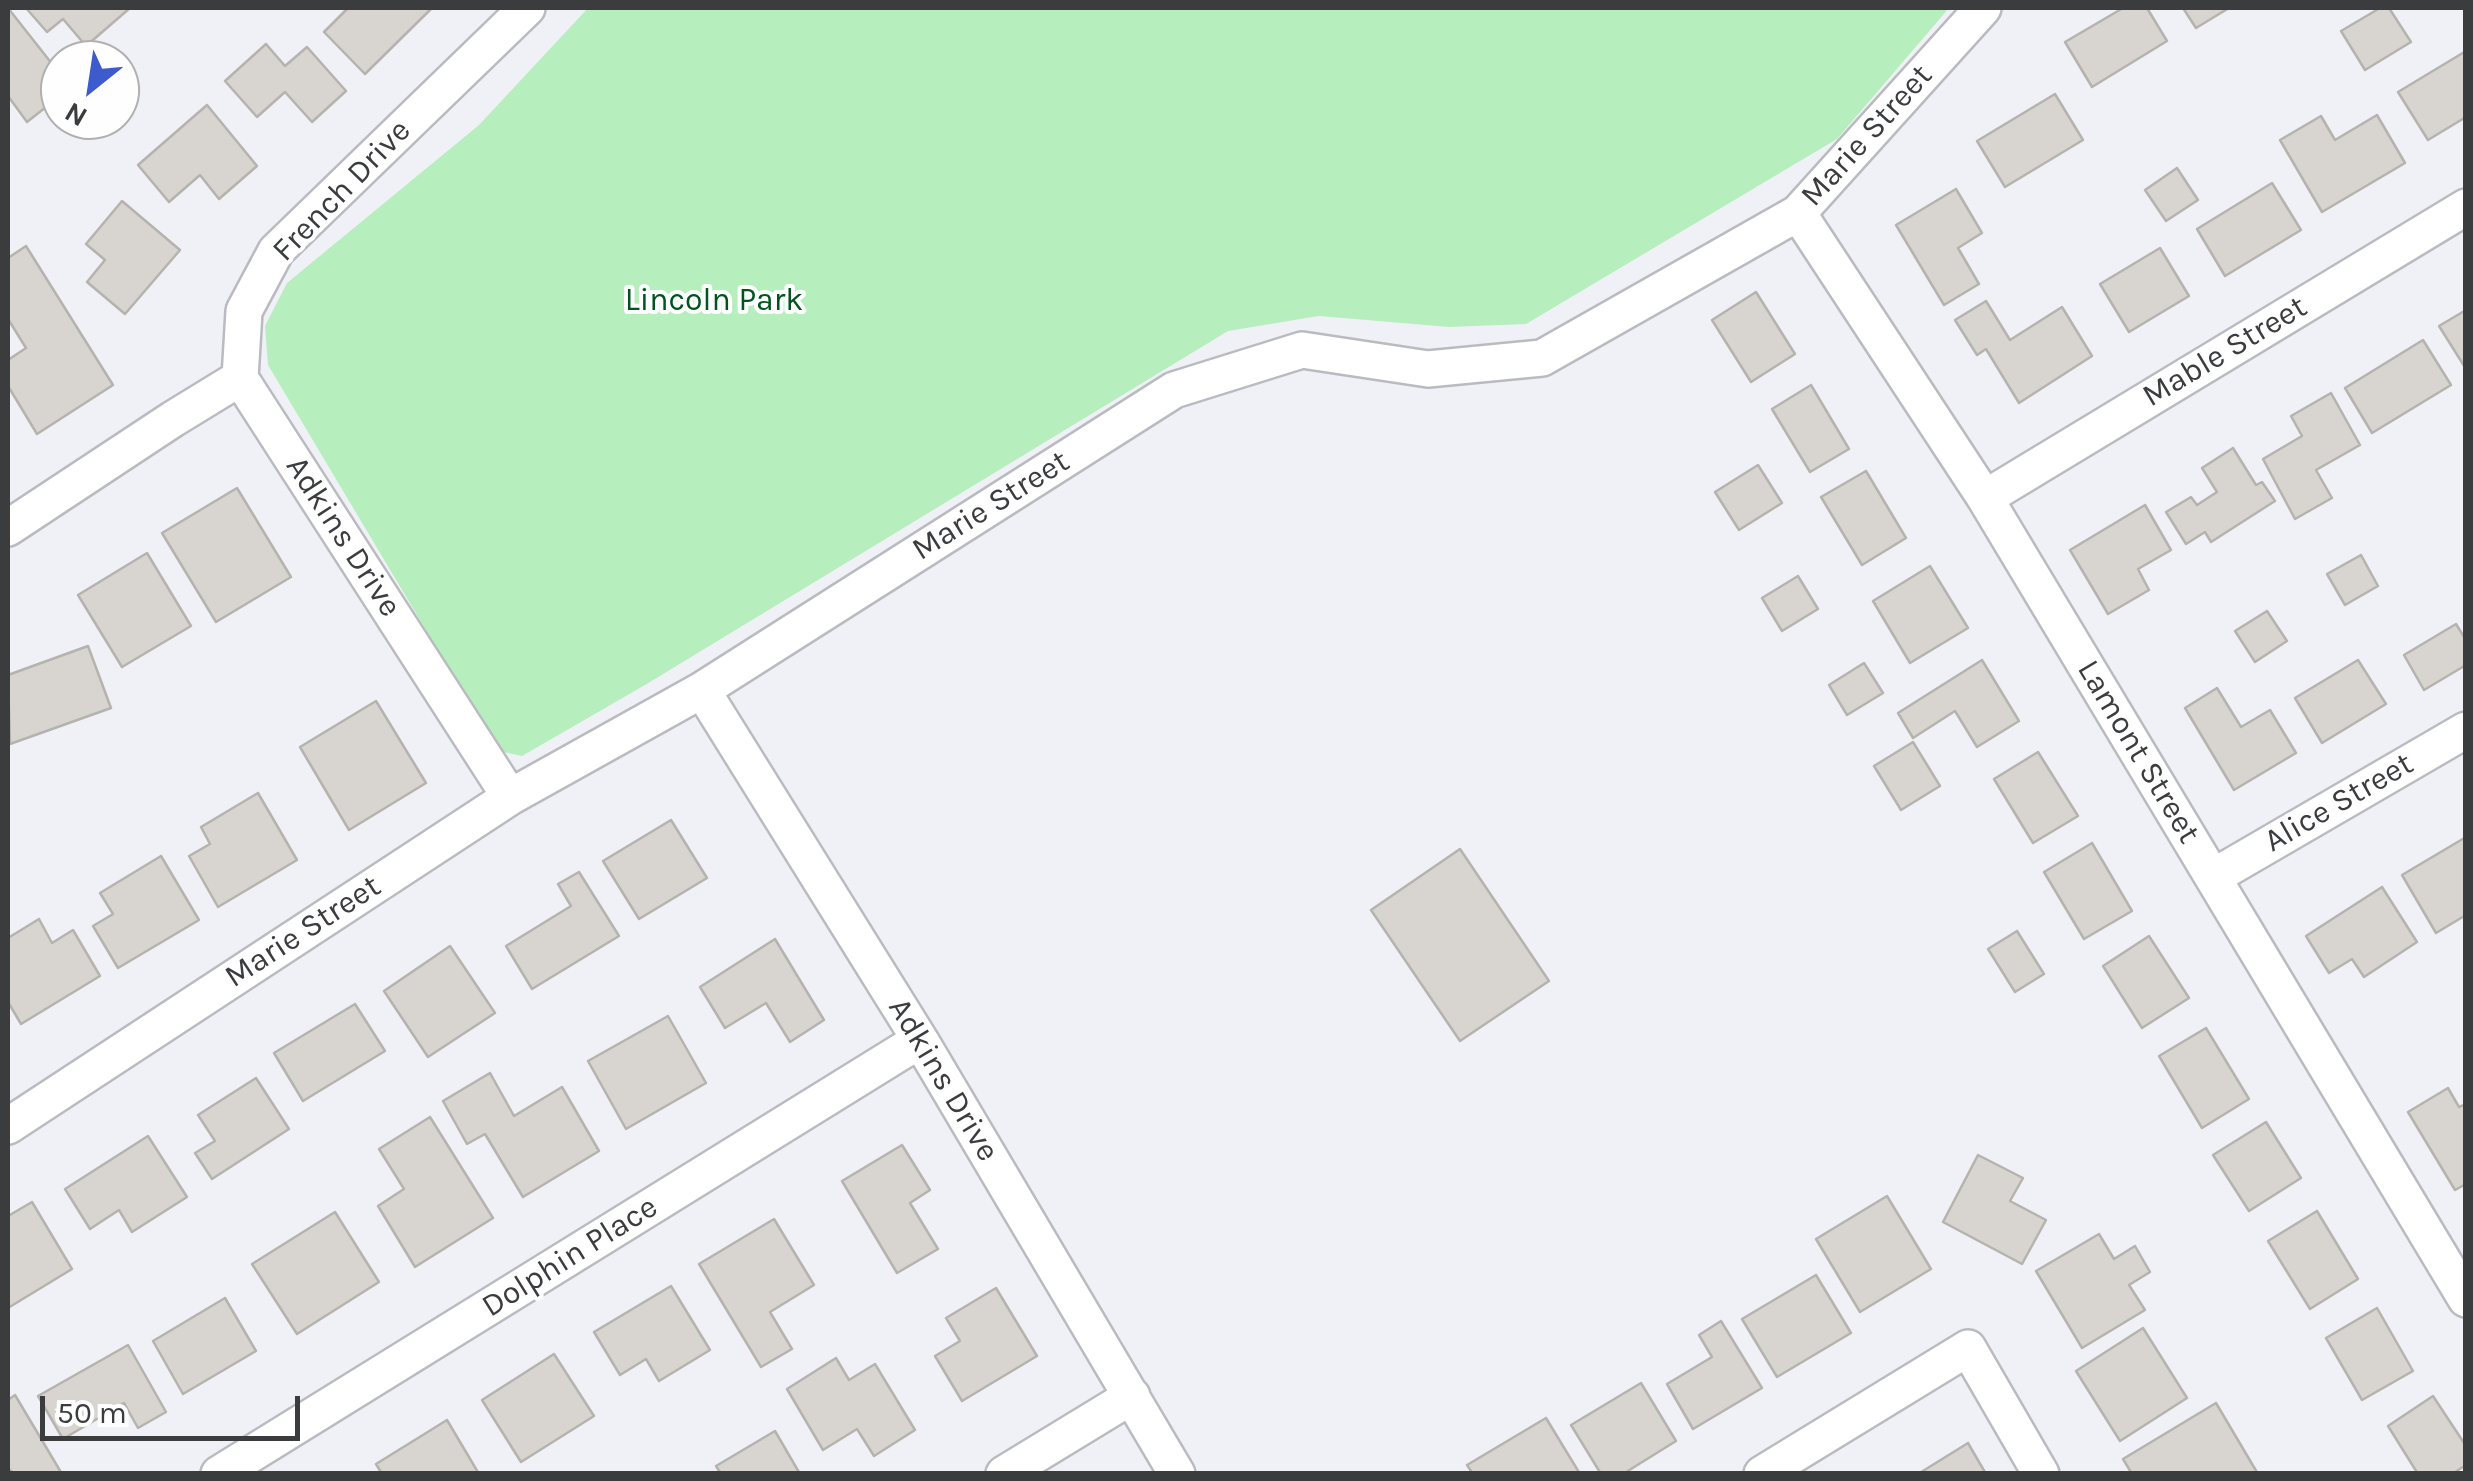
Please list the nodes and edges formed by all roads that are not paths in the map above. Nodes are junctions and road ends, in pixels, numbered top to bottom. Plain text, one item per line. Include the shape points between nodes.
1 (527, 8) edge
2 (1983, 8) edge
3 (2466, 207) edge
4 (1798, 213) junction
5 (240, 378) junction
6 (1985, 498) junction
7 (8, 528) edge
8 (702, 690) junction
9 (2466, 730) edge
10 (510, 797) junction
11 (2213, 877) junction
12 (920, 1040) junction
13 (8, 1126) edge
14 (2460, 1277) edge
15 (1132, 1396) junction
16 (219, 1474) edge
17 (1004, 1474) edge
18 (1177, 1474) edge
19 (1762, 1474) edge
20 (2042, 1474) edge

1 - 5 street, French Drive via 276,251 244,311
2 - 4 street, Marie Street
3 - 6 street, Mable Street
4 - 6 street, Lamont Street
4 - 8 street, Marie Street via 1542,358 1428,369 1302,350 1174,390
5 - 7 street
5 - 10 street, Adkins Drive
6 - 11 street, Lamont Street
8 - 10 street, Marie Street
8 - 12 street, Adkins Drive
9 - 11 street, Alice Street
10 - 13 street, Marie Street
11 - 14 street, Lamont Street
12 - 15 street, Adkins Drive
12 - 16 street, Dolphin Place
15 - 17 street
15 - 18 street, Adkins Drive
19 - 20 street via 1968,1348

